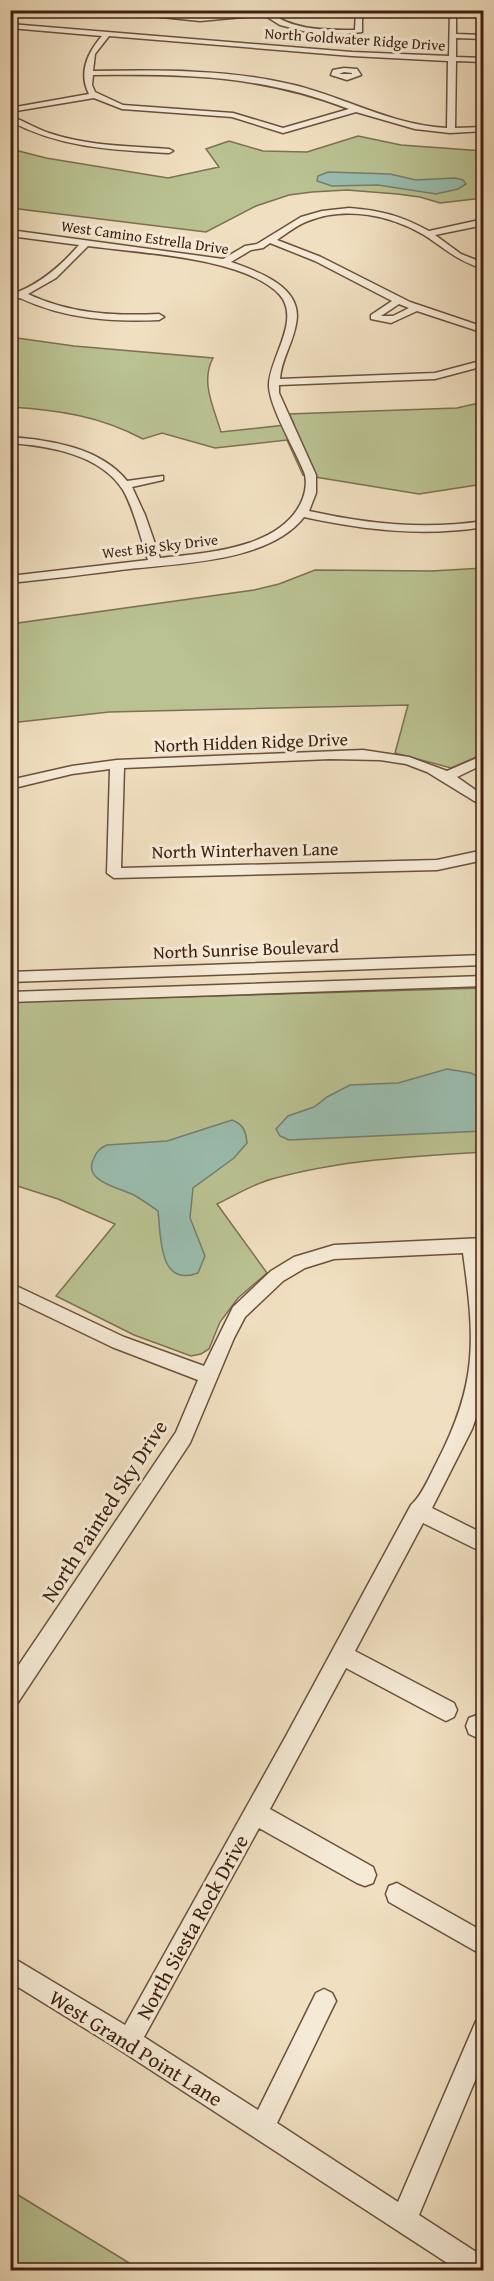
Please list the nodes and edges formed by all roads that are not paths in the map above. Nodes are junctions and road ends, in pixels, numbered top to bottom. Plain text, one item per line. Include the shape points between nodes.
1 (359, 10) edge
2 (453, 10) edge
3 (264, 12) edge
4 (154, 16) dead end
5 (10, 26) edge
6 (10, 31) edge
7 (105, 36) junction
8 (453, 36) junction
9 (483, 37) edge
10 (483, 60) edge
11 (452, 61) junction
12 (483, 65) edge
13 (88, 73) junction
14 (340, 77) dead end
15 (330, 82) dead end
16 (320, 87) dead end
17 (310, 92) junction
18 (95, 95) junction
19 (358, 109) junction
20 (10, 110) edge
21 (10, 118) edge
22 (483, 129) edge
23 (451, 130) junction
24 (169, 152) dead end
25 (483, 222) edge
26 (10, 233) edge
27 (428, 234) junction
28 (269, 240) junction
29 (86, 243) junction
30 (260, 246) junction
31 (224, 262) junction
32 (237, 266) junction
33 (483, 266) edge
34 (22, 295) junction
35 (10, 298) edge
36 (399, 300) junction
37 (417, 307) junction
38 (159, 317) dead end
39 (483, 330) edge
40 (483, 363) edge
41 (274, 377) junction
42 (10, 440) edge
43 (159, 478) dead end
44 (125, 485) junction
45 (303, 513) junction
46 (483, 524) edge
47 (154, 562) junction
48 (10, 580) edge
49 (483, 759) edge
50 (117, 765) junction
51 (448, 776) junction
52 (10, 785) edge
53 (483, 803) edge
54 (483, 855) edge
55 (483, 960) edge
56 (10, 977) edge
57 (483, 981) edge
58 (10, 997) edge
59 (477, 1245) edge
60 (10, 1290) edge
61 (210, 1376) junction
62 (480, 1388) edge
63 (418, 1511) junction
64 (483, 1544) edge
65 (342, 1655) junction
66 (10, 1697) edge
67 (446, 1710) dead end
68 (255, 1813) junction
69 (365, 1875) dead end
70 (397, 1894) dead end
71 (483, 1945) edge
72 (10, 1968) edge
73 (324, 2001) dead end
74 (483, 2029) edge
75 (129, 2041) junction
76 (262, 2128) junction
77 (404, 2219) junction
78 (480, 2271) edge

1 - 3 street via 358,32 294,27
2 - 8 street
3 - 4 street via 200,19
5 - 7 street, North Goldwater Ridge Drive
6 - 7 street, North Goldwater Ridge Drive
7 - 11 street, North Goldwater Ridge Drive via 358,59
7 - 13 street via 91,54
8 - 9 street
8 - 11 street
10 - 11 street, North Goldwater Ridge Drive
11 - 12 street, North Goldwater Ridge Drive
11 - 23 street
13 - 17 street via 215,75
13 - 18 street via 88,85
14 - 15 street
16 - 17 street
17 - 19 street
18 - 19 street via 132,109 233,115 283,130
18 - 20 street
19 - 23 street via 400,124
21 - 24 street via 59,138
22 - 23 street
25 - 27 street
26 - 29 street, West Camino Estrella Drive
27 - 28 street via 398,218 349,211 304,219
27 - 33 street via 458,256
28 - 30 street
28 - 36 street via 321,259
29 - 31 street, West Camino Estrella Drive
29 - 34 street via 57,275
30 - 31 street via 248,248
30 - 32 street via 260,251
31 - 32 street, West Camino Estrella Drive
32 - 41 street, West Camino Estrella Drive via 261,276 291,303 292,322
34 - 35 street
34 - 38 street via 54,310 77,315
36 - 37 street
36 - 37 street via 374,317 394,320
37 - 39 street
40 - 41 street via 435,376 402,379 328,378 316,382
41 - 45 street via 278,404 311,475 313,488
42 - 44 street via 68,449 101,465
43 - 44 street
44 - 47 street
45 - 46 street via 401,531
45 - 47 street, West Big Sky Drive via 280,532 249,547
47 - 48 street, West Big Sky Drive
49 - 51 street
50 - 51 street, North Hidden Ridge Drive via 346,755 393,757
50 - 52 street, North Hidden Ridge Drive via 61,771
50 - 54 street, North Winterhaven Lane via 114,873 437,865
51 - 53 street, North Hidden Ridge Drive
55 - 56 street, North Sunrise Boulevard
57 - 58 street
59 - 61 street, North Painted Sky Drive via 334,1252 300,1262 277,1276 239,1312
59 - 62 street, North Siesta Rock Drive
60 - 61 street via 118,1342
61 - 66 street, North Painted Sky Drive via 183,1437
62 - 63 street, North Siesta Rock Drive
63 - 64 street
63 - 65 street, North Siesta Rock Drive
65 - 67 street
65 - 68 street, North Siesta Rock Drive
68 - 69 street, North Siesta Rock Drive
68 - 75 street, North Siesta Rock Drive
70 - 71 street
72 - 75 street, West Grand Point Lane
73 - 76 street
74 - 77 street
75 - 76 street, West Grand Point Lane
76 - 77 street, West Grand Point Lane
77 - 78 street, West Grand Point Lane

